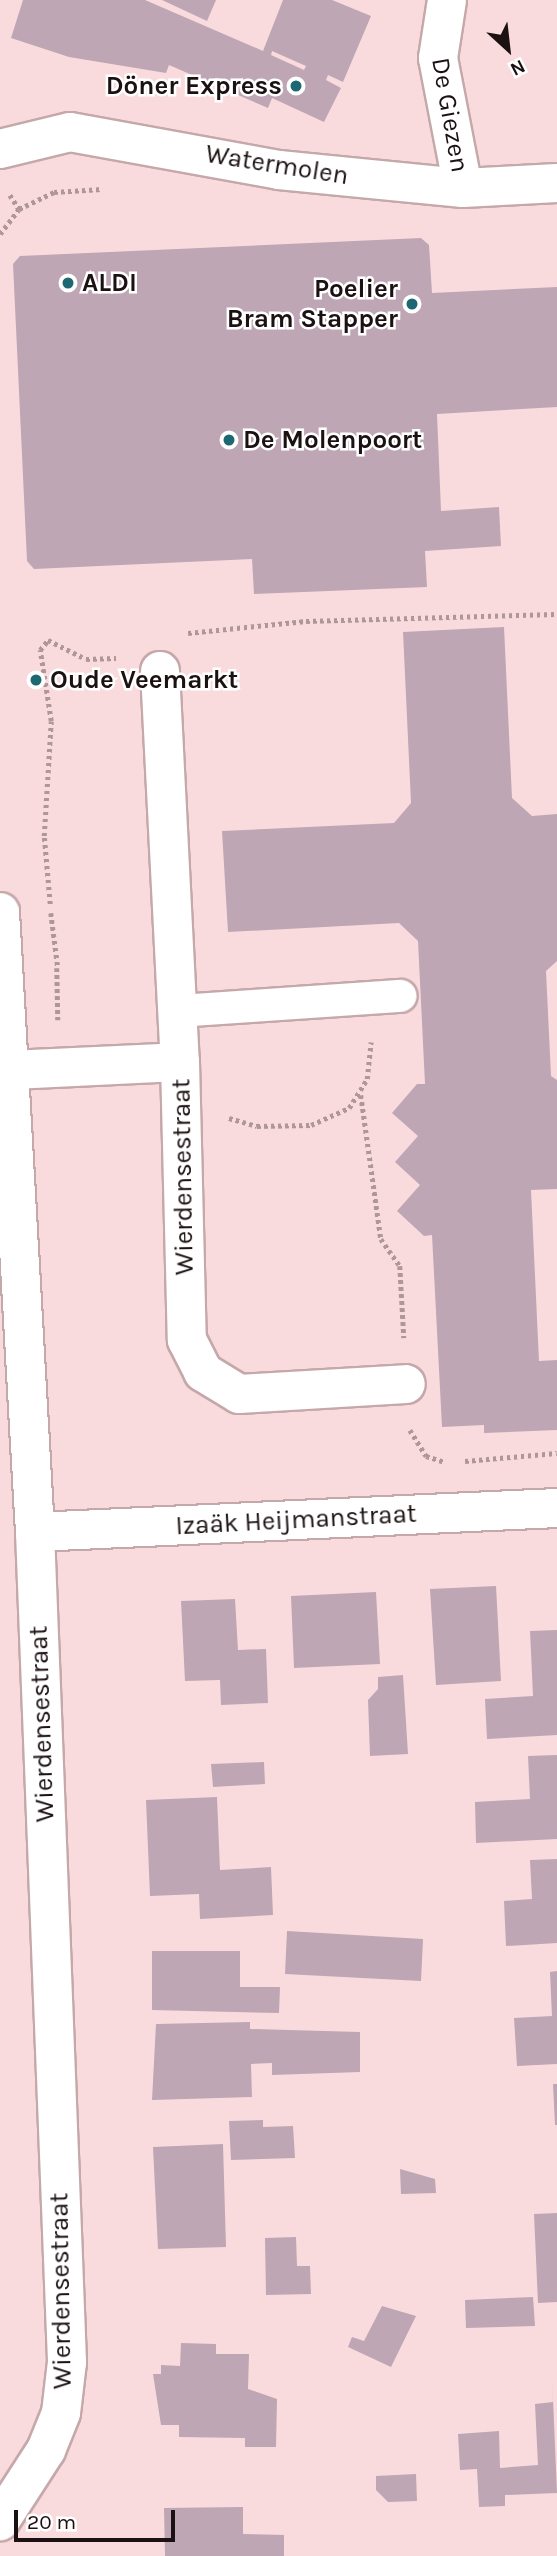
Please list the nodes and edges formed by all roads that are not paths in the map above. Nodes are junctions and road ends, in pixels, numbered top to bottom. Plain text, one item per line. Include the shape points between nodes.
1 (447, 0) edge
2 (0, 149) edge
3 (557, 183) edge
4 (463, 188) junction
5 (159, 664) road end
6 (0, 912) edge
7 (400, 996) dead end
8 (178, 1011) junction
9 (180, 1062) junction
10 (11, 1070) junction
11 (406, 1384) road end
12 (557, 1507) edge
13 (36, 1532) junction
14 (0, 2521) edge

1 - 4 street, De Giezen via 438,58
2 - 4 street, Watermolen via 39,135 110,134 279,170
3 - 4 street, Watermolen
5 - 8 street, Wierdensestraat
6 - 10 street, Wierdensestraat
7 - 8 lane
8 - 9 street, Wierdensestraat
9 - 10 street
9 - 11 street, Wierdensestraat via 187,1340 203,1372 239,1394
10 - 13 street, Wierdensestraat
12 - 13 street, Izaäk Heijmanstraat
13 - 14 street, Wierdensestraat via 67,2362 61,2413 46,2450

